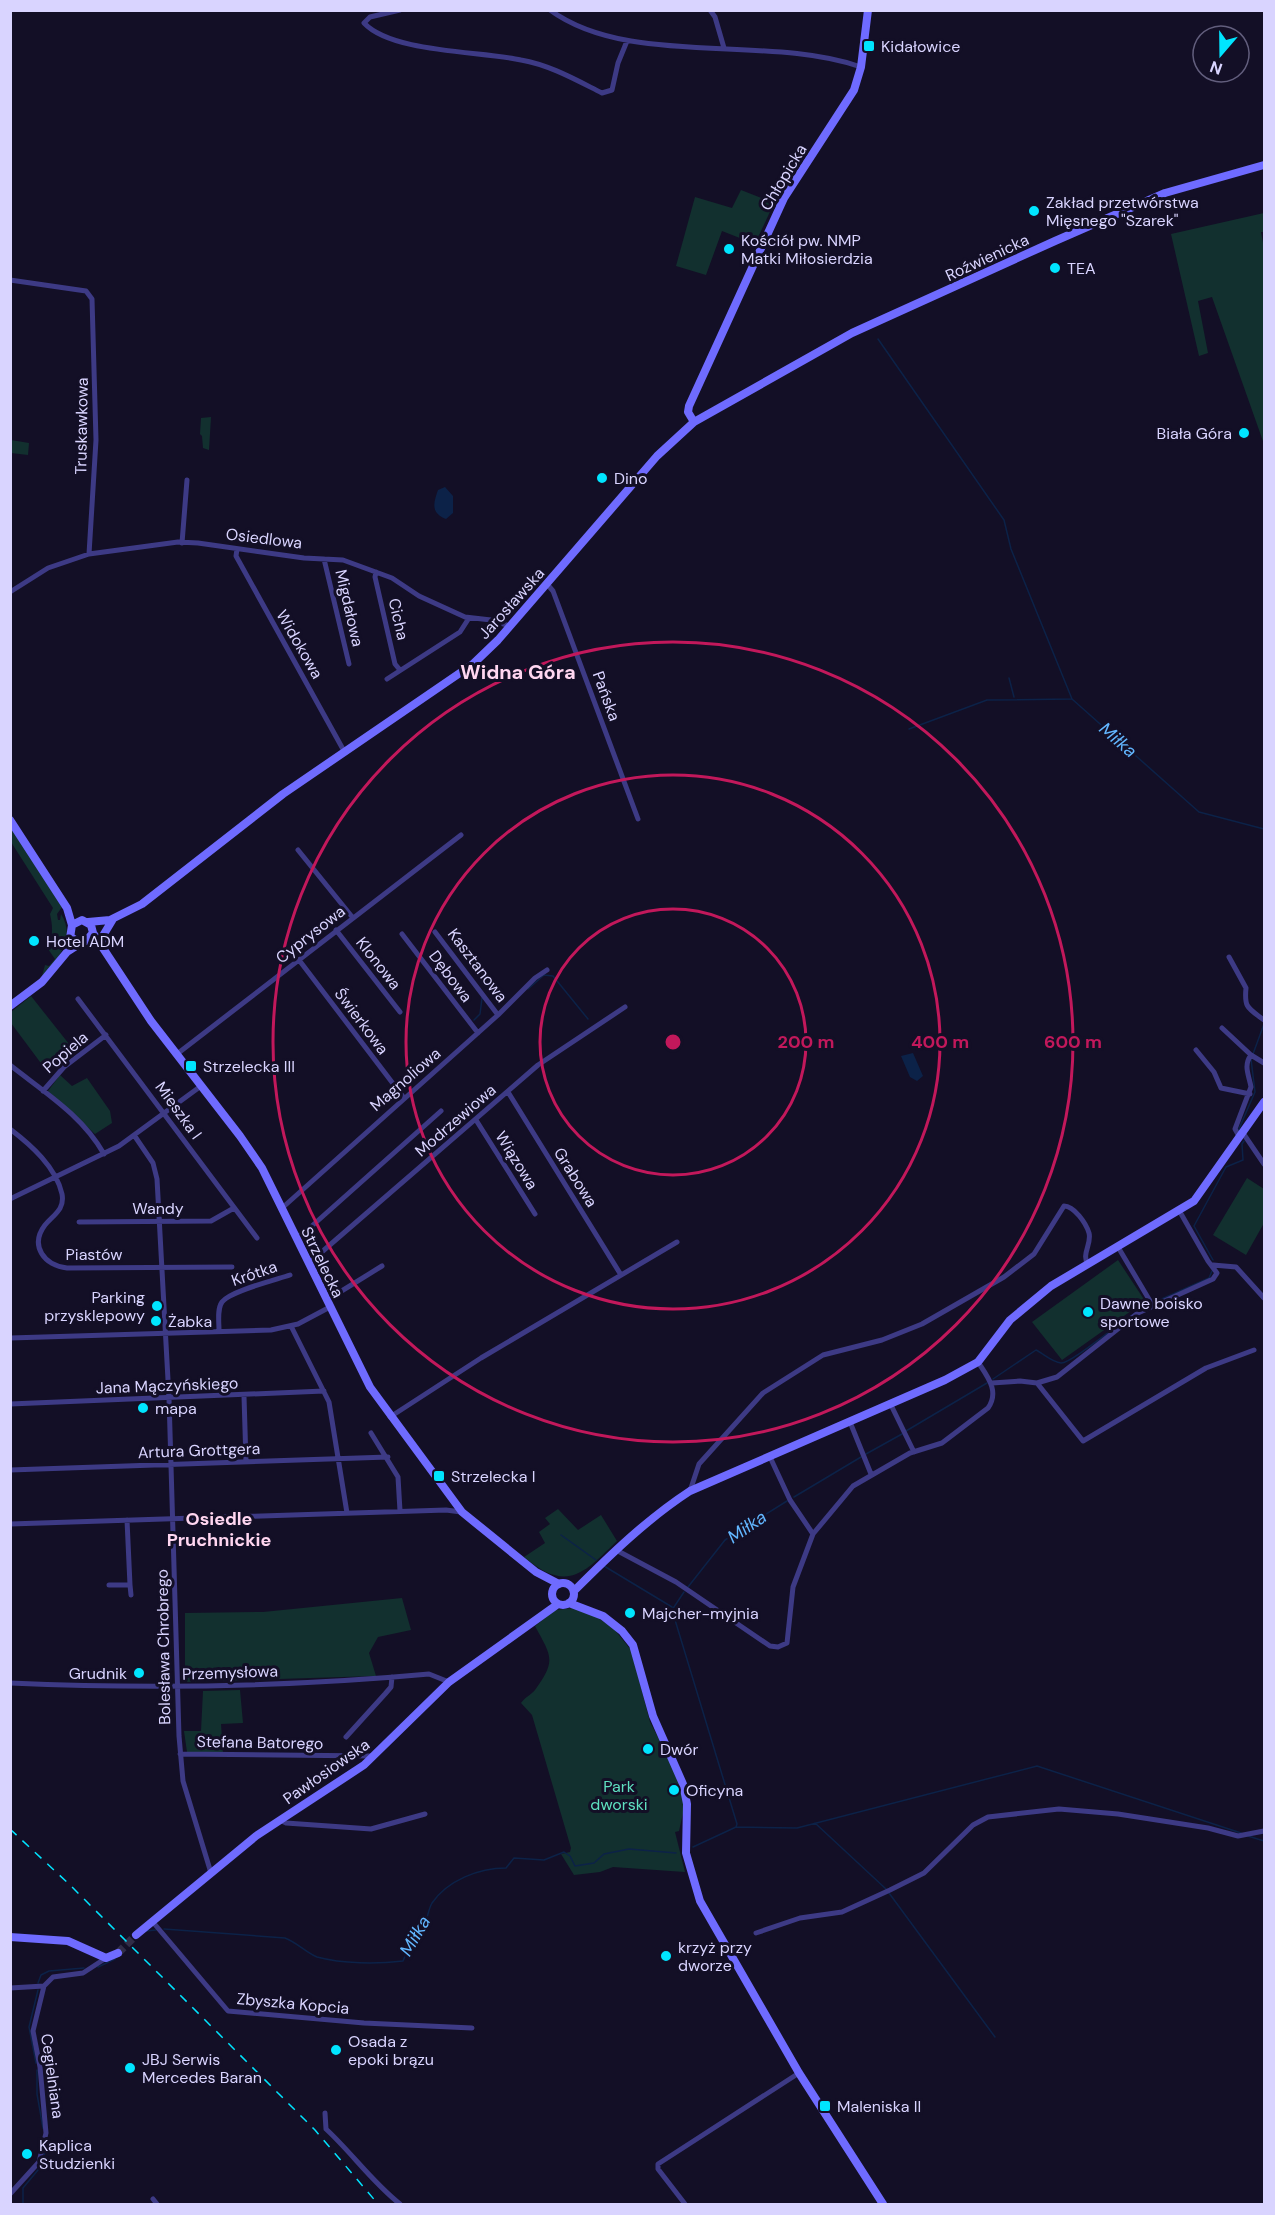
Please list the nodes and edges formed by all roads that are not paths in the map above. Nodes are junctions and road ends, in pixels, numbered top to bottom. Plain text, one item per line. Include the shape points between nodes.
1 (400, 10) edge
2 (550, 10) edge
3 (710, 10) edge
4 (868, 10) edge
5 (627, 41) junction
6 (724, 48) junction
7 (861, 67) junction
8 (1264, 165) edge
9 (10, 280) edge
10 (890, 316) joint
11 (694, 422) junction
12 (187, 480) dead end
13 (182, 543) junction
14 (237, 549) junction
15 (89, 554) junction
16 (324, 559) junction
17 (376, 572) junction
18 (547, 584) junction
19 (10, 592) edge
20 (469, 618) junction
21 (510, 626) junction
22 (349, 664) dead end
23 (400, 670) junction
24 (387, 679) dead end
25 (344, 751) junction
26 (638, 819) dead end
27 (10, 820) edge
28 (461, 835) dead end
29 (298, 850) dead end
30 (67, 908) junction
31 (353, 918) junction
32 (111, 919) junction
33 (85, 921) junction
34 (72, 925) junction
35 (336, 930) junction
36 (93, 932) junction
37 (435, 932) dead end
38 (402, 934) dead end
39 (71, 937) junction
40 (84, 942) junction
41 (103, 949) junction
42 (67, 952) junction
43 (1229, 957) dead end
44 (299, 960) junction
45 (548, 970) dead end
46 (78, 999) dead end
47 (10, 1006) edge
48 (625, 1007) dead end
49 (400, 1012) dead end
50 (498, 1015) junction
51 (1264, 1020) edge
52 (1222, 1028) dead end
53 (478, 1033) junction
54 (106, 1035) junction
55 (1196, 1050) dead end
56 (177, 1054) junction
57 (1251, 1055) junction
58 (1264, 1063) edge
59 (10, 1065) edge
60 (201, 1086) junction
61 (43, 1091) junction
62 (508, 1092) junction
63 (1250, 1094) junction
64 (404, 1098) junction
65 (1264, 1102) edge
66 (441, 1111) dead end
67 (164, 1113) junction
68 (476, 1120) junction
69 (10, 1129) edge
70 (134, 1135) junction
71 (1241, 1135) junction
72 (104, 1154) junction
73 (1264, 1164) edge
74 (54, 1177) junction
75 (10, 1199) edge
76 (234, 1208) junction
77 (281, 1209) junction
78 (1180, 1212) junction
79 (535, 1214) dead end
80 (161, 1221) junction
81 (79, 1222) dead end
82 (296, 1237) junction
83 (257, 1238) dead end
84 (677, 1242) dead end
85 (1118, 1247) junction
86 (309, 1263) junction
87 (1088, 1265) junction
88 (1213, 1265) junction
89 (382, 1266) dead end
90 (163, 1267) junction
91 (232, 1267) dead end
92 (290, 1275) dead end
93 (621, 1275) junction
94 (1264, 1298) edge
95 (328, 1304) junction
96 (1152, 1304) junction
97 (291, 1326) junction
98 (219, 1330) junction
99 (165, 1332) junction
100 (10, 1338) edge
101 (1254, 1350) dead end
102 (978, 1362) junction
103 (992, 1383) junction
104 (1037, 1383) junction
105 (324, 1391) junction
106 (244, 1395) junction
107 (169, 1398) junction
108 (890, 1402) junction
109 (10, 1404) edge
110 (390, 1417) junction
111 (850, 1422) junction
112 (371, 1433) dead end
113 (914, 1452) junction
114 (388, 1457) junction
115 (770, 1457) junction
116 (339, 1459) junction
117 (246, 1462) junction
118 (171, 1464) junction
119 (10, 1470) edge
120 (871, 1474) junction
121 (690, 1491) junction
122 (451, 1496) junction
123 (447, 1509) junction
124 (400, 1511) junction
125 (462, 1512) junction
126 (346, 1513) junction
127 (128, 1520) junction
128 (173, 1520) junction
129 (10, 1524) edge
130 (813, 1534) junction
131 (616, 1550) junction
132 (536, 1572) junction
133 (559, 1584) junction
134 (109, 1585) dead end
135 (130, 1585) junction
136 (572, 1589) junction
137 (552, 1594) junction
138 (131, 1595) dead end
139 (569, 1603) junction
140 (558, 1604) junction
141 (591, 1610) junction
142 (538, 1616) junction
143 (392, 1677) junction
144 (449, 1682) junction
145 (10, 1683) edge
146 (176, 1687) junction
147 (346, 1737) dead end
148 (180, 1754) junction
149 (375, 1756) junction
150 (425, 1814) dead end
151 (279, 1820) junction
152 (1264, 1831) edge
153 (211, 1873) junction
154 (152, 1921) junction
155 (756, 1933) dead end
156 (136, 1935) tunnel mouth
157 (10, 1937) edge
158 (93, 1950) junction
159 (118, 1953) tunnel mouth
160 (106, 1958) junction
161 (92, 1964) junction
162 (44, 1986) junction
163 (10, 1988) edge
164 (472, 2028) dead end
165 (799, 2073) junction
166 (325, 2113) dead end
167 (10, 2194) edge
168 (400, 2205) edge
169 (685, 2205) edge
170 (883, 2205) edge

1 - 5 street via 370,17 364,23 379,34 406,43 540,65 603,93 612,90
2 - 5 street via 576,26
3 - 6 street
4 - 7 street, Chłopicka
5 - 6 street
6 - 7 street via 807,56
7 - 11 street, Chłopicka via 854,90 784,198 768,230 689,406
8 - 10 street, Roźwienicka via 1151,199
9 - 15 street, Truskawkowa via 86,291 92,299 96,441
10 - 11 street, Jarosławska via 852,333
11 - 18 street, Jarosławska via 657,456
12 - 13 street
13 - 14 street, Osiedlowa
13 - 15 street, Osiedlowa
14 - 16 street, Osiedlowa
14 - 25 street, Widokowa via 236,556
15 - 19 street, Osiedlowa via 48,568
16 - 17 street, Osiedlowa via 343,560
16 - 22 street, Migdałowa
17 - 20 street, Osiedlowa
17 - 23 street, Cicha via 395,664
18 - 21 street, Jarosławska
18 - 26 street, Pańska via 579,657
20 - 21 street, Osiedlowa
20 - 23 street, Cicha via 460,632
21 - 25 street, Jarosławska via 473,664
23 - 24 street, Cicha
25 - 32 street, Jarosławska via 142,904
27 - 30 street
28 - 31 street, Cyprysowa
29 - 31 street
30 - 33 street
30 - 34 street
31 - 35 street, Cyprysowa
32 - 33 street, Jarosławska
32 - 36 street, Jarosławska
32 - 41 street
33 - 34 street
33 - 36 street
34 - 39 street
35 - 44 street, Cyprysowa
35 - 49 street, Klonowa
36 - 40 street
36 - 41 street, Strzelecka
37 - 50 street, Kasztanowa
38 - 53 street, Dębowa
39 - 40 street
39 - 42 street
40 - 41 street
40 - 42 street
41 - 56 street, Strzelecka
42 - 47 street via 51,973
43 - 51 street via 1246,988 1246,1005
44 - 56 street, Cyprysowa
44 - 64 street, Świerkowa
45 - 50 street, Magnoliowa
46 - 54 street, Mieszka I
48 - 62 street, Modrzewiowa via 538,1065
50 - 53 street, Magnoliowa
52 - 57 street
53 - 64 street, Magnoliowa
54 - 61 street, Popiela via 64,1067
54 - 67 street, Mieszka I
55 - 63 street via 1221,1088
56 - 60 street, Strzelecka
57 - 58 street
57 - 63 street via 1246,1074
59 - 61 street
60 - 67 street
60 - 77 street, Strzelecka via 262,1168
61 - 72 street via 85,1125
62 - 68 street, Modrzewiowa
62 - 93 street, Grabowa
63 - 71 street via 1235,1129
64 - 77 street, Magnoliowa
65 - 71 street
66 - 82 street
67 - 70 street
67 - 76 street, Mieszka I
68 - 79 street, Wiązowa
68 - 86 street, Modrzewiowa
69 - 74 street, Piastów via 35,1148
70 - 72 street
70 - 80 street, Bolesława Chrobrego via 153,1163
71 - 73 street
71 - 78 street via 1194,1201
72 - 74 street
74 - 75 street
74 - 90 street, Piastów via 62,1194 60,1210 45,1225 40,1240 43,1257 50,1264 67,1268
76 - 80 street, Wandy via 211,1221
76 - 83 street, Mieszka I
77 - 82 street, Strzelecka
78 - 85 street
78 - 88 street
80 - 81 street, Wandy
80 - 90 street, Bolesława Chrobrego
82 - 86 street, Strzelecka
84 - 93 street
85 - 87 street
85 - 96 street
86 - 95 street, Strzelecka
87 - 102 street via 1024,1306
87 - 121 street via 1088,1231 1073,1209 1064,1206 1034,1254 1004,1277 922,1324 882,1340 823,1355 763,1393 699,1464
88 - 94 street via 1236,1268
88 - 96 street via 1213,1279
89 - 95 street
90 - 91 street, Piastów
90 - 99 street, Bolesława Chrobrego
92 - 98 street, Krótka via 224,1300 219,1308
93 - 110 street
95 - 97 street
95 - 110 street, Strzelecka via 370,1387
96 - 104 street via 1057,1377
97 - 98 street
97 - 105 street
98 - 99 street
99 - 100 street
99 - 107 street, Bolesława Chrobrego
101 - 104 street via 1206,1368 1083,1441
102 - 103 street
102 - 108 street
103 - 104 street
103 - 113 street via 992,1402 988,1408 942,1443
105 - 106 street, Jana Mączyńskiego
105 - 116 street
106 - 107 street, Jana Mączyńskiego
106 - 117 street
107 - 109 street, Jana Mączyńskiego
107 - 118 street, Bolesława Chrobrego
108 - 111 street
108 - 113 street
110 - 122 street, Strzelecka
111 - 115 street
111 - 120 street
112 - 114 street
113 - 120 street
114 - 116 street, Artura Grottgera
114 - 124 street via 399,1483
115 - 121 street
115 - 130 street via 790,1500
116 - 117 street, Artura Grottgera
116 - 126 street
117 - 118 street, Artura Grottgera
118 - 119 street, Artura Grottgera
118 - 128 street, Bolesława Chrobrego
120 - 130 street via 853,1486
121 - 131 street
122 - 123 street
122 - 125 street, Strzelecka
123 - 124 street
123 - 125 street
124 - 126 street
125 - 132 street, Strzelecka
126 - 128 street
127 - 128 street
127 - 129 street
127 - 135 street
128 - 146 street, Bolesława Chrobrego
130 - 131 street via 793,1587 787,1643 778,1647 761,1641 676,1582
131 - 136 street
132 - 133 street, Strzelecka
132 - 137 street, Strzelecka
133 - 136 street
133 - 137 street, Pawłosiowska
134 - 135 street
135 - 138 street
136 - 139 street
136 - 141 street
137 - 140 street, Strzelecka
137 - 142 street, Pawłosiowska
139 - 140 street
139 - 141 street
140 - 142 street, Pawłosiowska
141 - 165 street via 622,1631 638,1655 653,1716 683,1784 687,1804 686,1853 699,1901
142 - 144 street, Pawłosiowska
143 - 144 street, Przemysłowa via 429,1674
143 - 146 street, Przemysłowa
143 - 147 street via 391,1687
144 - 149 street, Pawłosiowska
145 - 146 street, Przemysłowa
146 - 148 street, Bolesława Chrobrego
148 - 149 street, Stefana Batorego
148 - 153 street, Bolesława Chrobrego via 188,1801
149 - 151 street, Pawłosiowska
150 - 151 street via 371,1829
151 - 153 street, Pawłosiowska
152 - 155 street via 1245,1834 1092,1811 1038,1809 988,1817 973,1825 924,1872 890,1890 842,1912 800,1918
153 - 154 street, Pawłosiowska
154 - 156 street, Pawłosiowska
154 - 164 street, Zbyszka Kopcia via 228,2011
157 - 158 street via 68,1941
158 - 160 street
158 - 161 street
159 - 160 street
160 - 161 street
161 - 162 street via 83,1973 53,1977
162 - 163 street
162 - 167 street, Cegielniana via 33,2031 41,2070 46,2133 39,2162
165 - 169 street via 658,2164 657,2169
165 - 170 street
166 - 168 street via 326,2129

